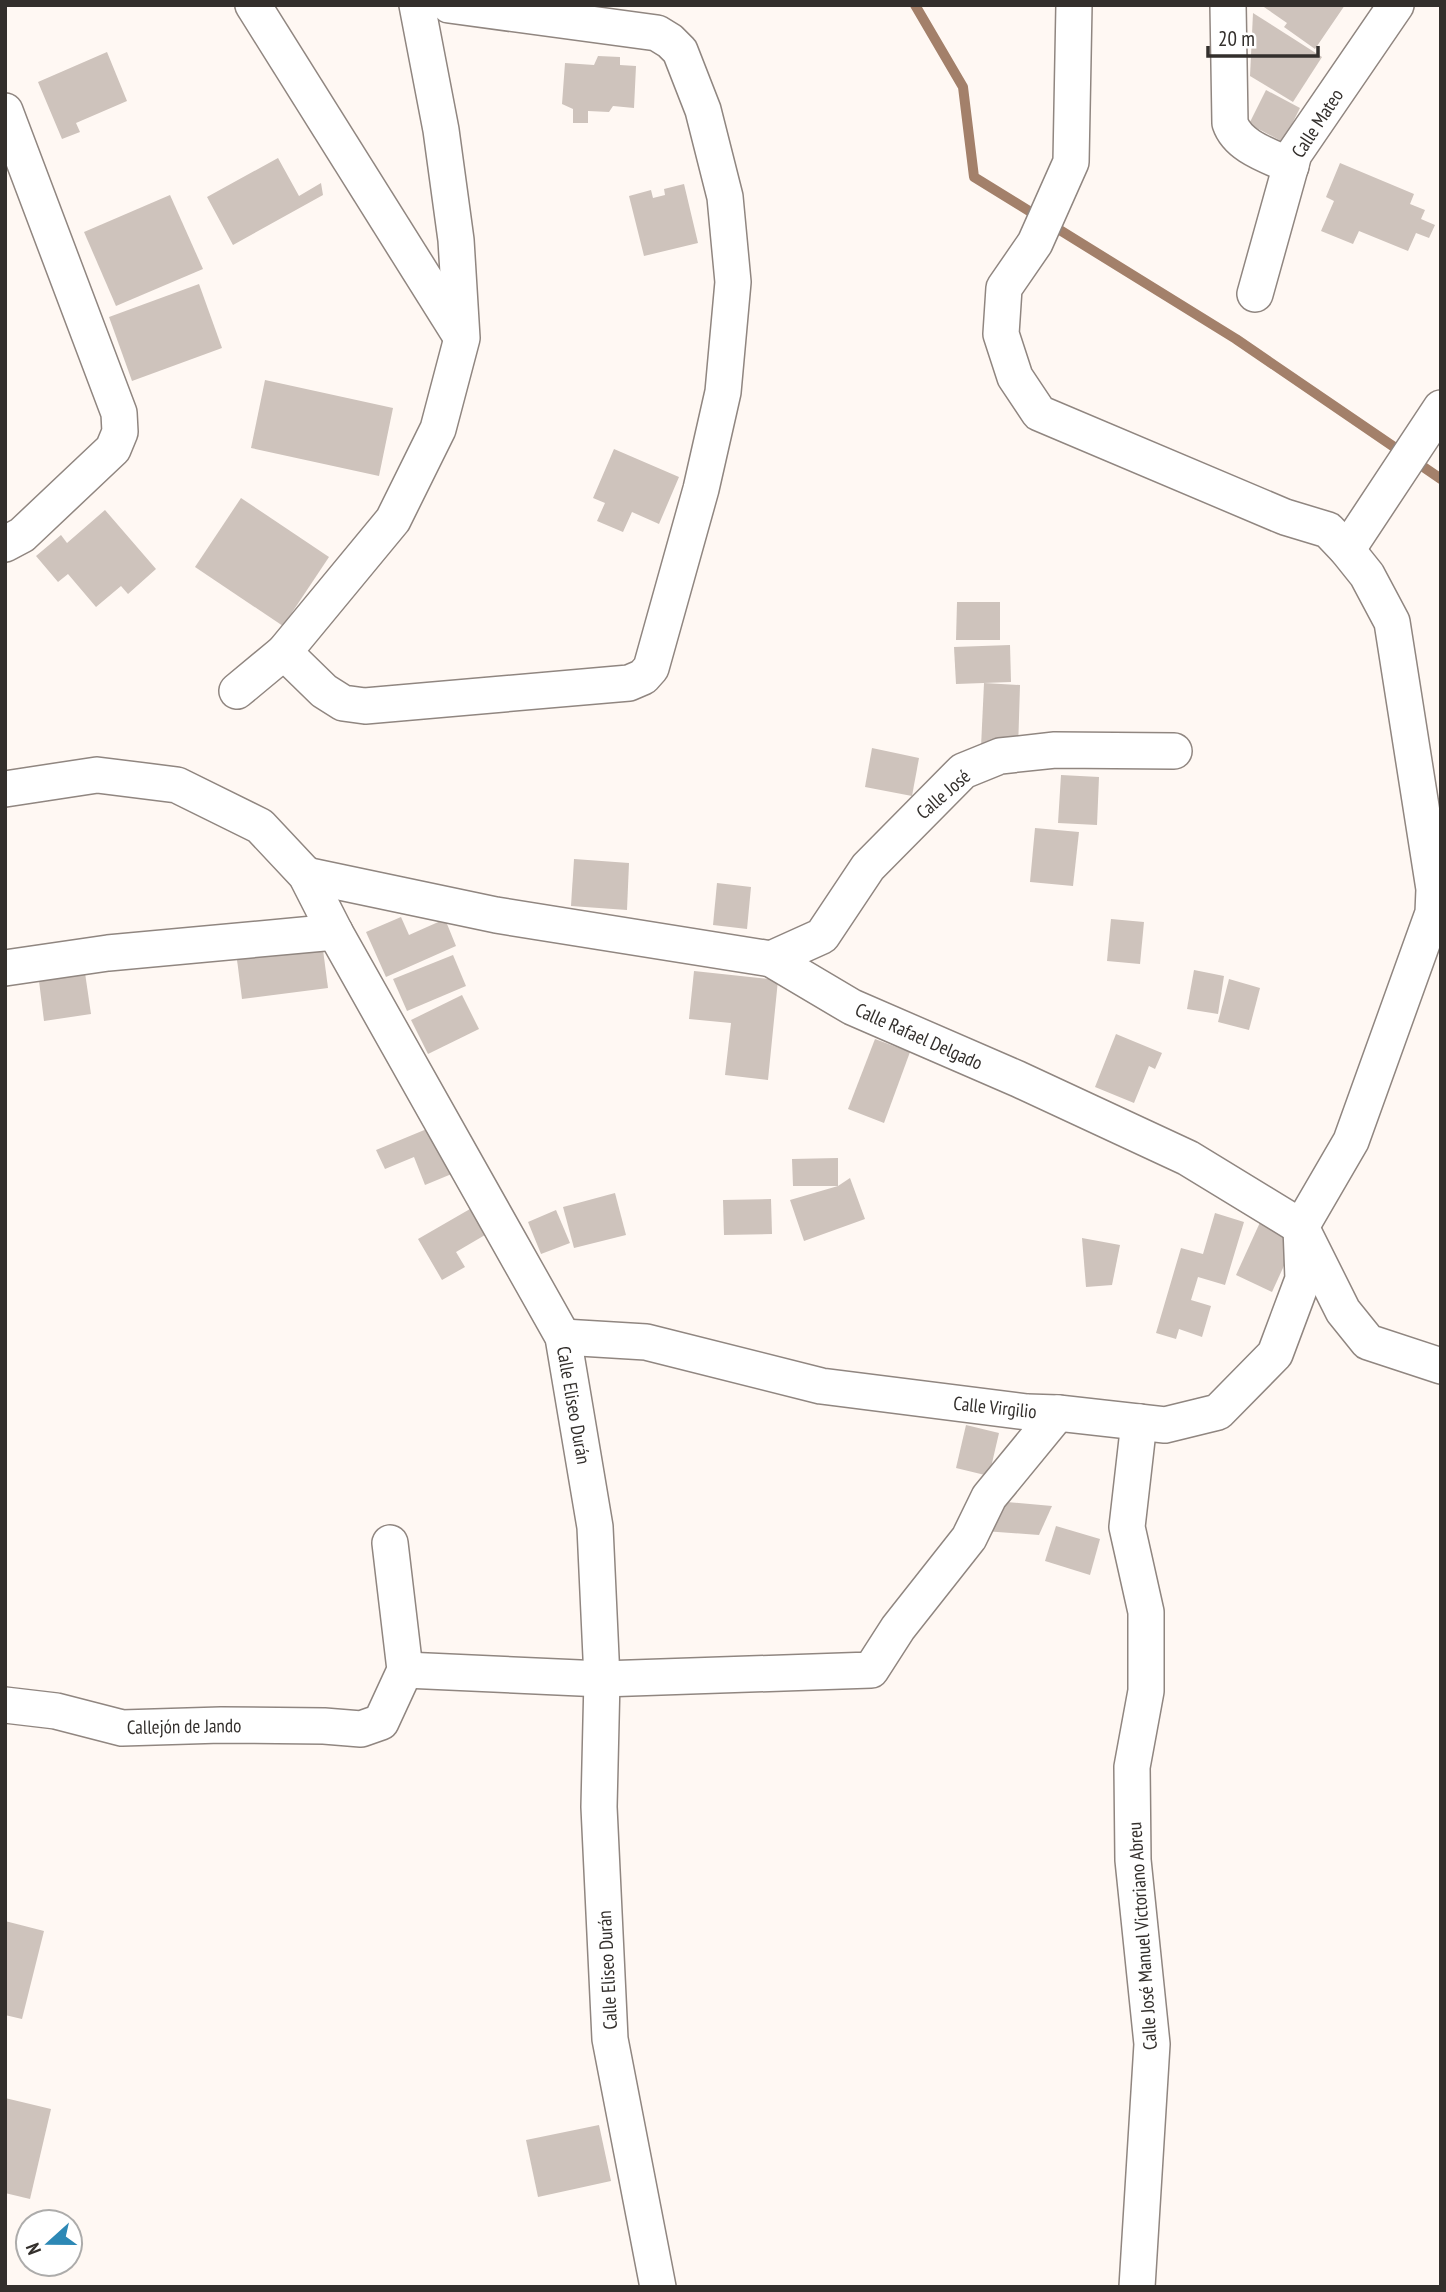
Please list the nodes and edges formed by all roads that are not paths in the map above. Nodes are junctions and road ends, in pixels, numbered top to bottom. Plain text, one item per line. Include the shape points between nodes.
1 (253, 5) edge
2 (417, 5) edge
3 (449, 5) edge
4 (1074, 5) edge
5 (1228, 5) edge
6 (1396, 5) edge
7 (5, 111) edge
8 (1291, 166) junction
9 (1255, 294) dead end
10 (462, 338) junction
11 (1441, 408) edge
12 (5, 544) edge
13 (1347, 550) junction
14 (284, 652) junction
15 (237, 691) dead end
16 (1174, 751) dead end
17 (5, 789) edge
18 (306, 875) junction
19 (335, 932) junction
20 (771, 959) junction
21 (5, 968) edge
22 (1301, 1227) junction
23 (563, 1337) junction
24 (1441, 1366) edge
25 (1058, 1413) junction
26 (1139, 1422) junction
27 (390, 1543) dead end
28 (405, 1670) junction
29 (602, 1679) junction
30 (5, 1705) edge
31 (658, 2287) edge
32 (1137, 2287) edge

1 - 10 street
2 - 10 street via 456,240
3 - 14 street via 657,33 680,51 703,110 725,197 733,282 723,392 701,489 651,668 629,683 365,706 343,703 324,691
4 - 13 street via 1071,162 1034,243 1004,288 1001,334 1015,377 1039,412 1285,517 1328,530
5 - 8 street via 1233,132 1239,140
6 - 8 street, Calle Mateo via 1294,154
7 - 12 street via 119,413 120,432 113,449 22,534
8 - 9 street, Calle Mateo
10 - 14 street via 438,429 393,520
11 - 13 street
13 - 22 street via 1367,575 1392,622 1434,890 1433,913 1351,1140
14 - 15 street
16 - 20 street, Calle José via 1055,750 1000,757 963,771 868,867 822,936
17 - 18 street, Calle Eliseo Durán via 97,775 177,785 260,826
18 - 19 street, Calle Eliseo Durán
18 - 20 street, Calle Rafael Delgado via 496,915
19 - 21 street via 108,953
19 - 23 street, Calle Eliseo Durán
20 - 22 street, Calle Rafael Delgado via 852,1007 1188,1158
22 - 24 street via 1343,1311 1368,1342
22 - 26 street, Calle Virgilio via 1303,1279 1275,1354 1218,1412 1165,1425
23 - 25 street, Calle Virgilio via 646,1342 821,1386
23 - 29 street, Calle Eliseo Durán via 595,1527
25 - 26 street, Calle Virgilio
25 - 29 street via 989,1497 970,1538 898,1628 871,1670
26 - 32 street, Calle José Manuel Victoriano Abreu via 1127,1527 1146,1612 1146,1691 1132,1767 1133,1860 1152,2044
27 - 28 street
28 - 29 street
28 - 30 street, Callejón de Jando via 381,1722 361,1730 221,1725 122,1728 56,1711
29 - 31 street, Calle Eliseo Durán via 599,1807 610,2039

